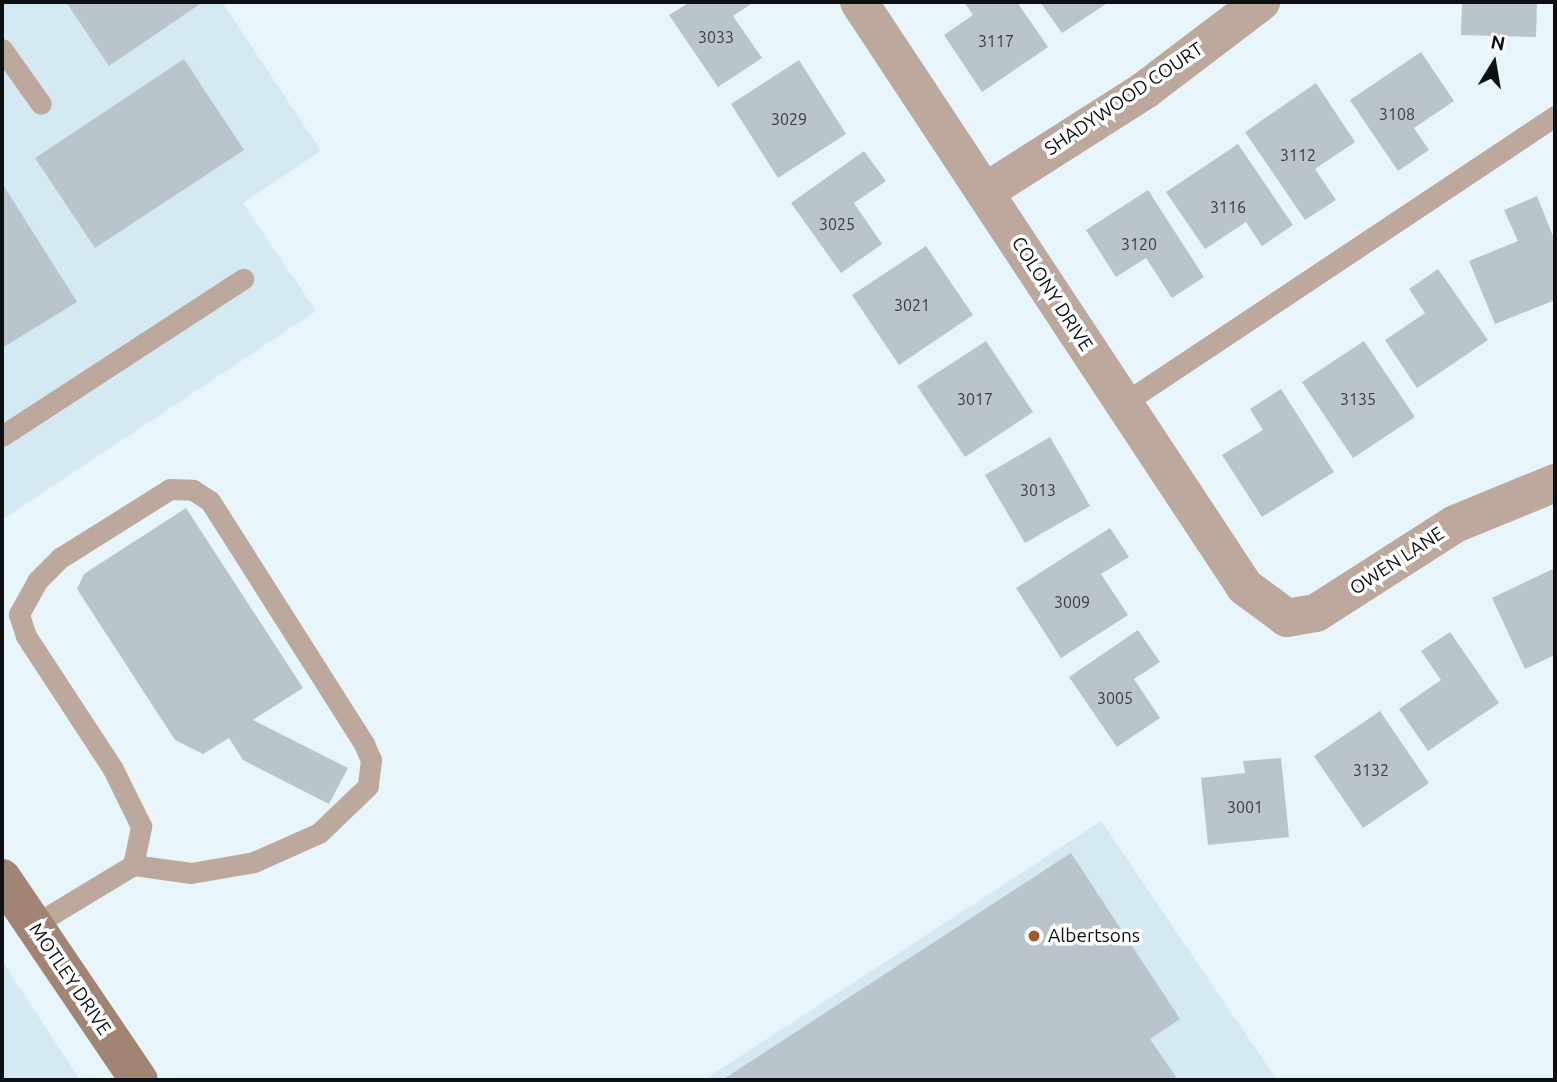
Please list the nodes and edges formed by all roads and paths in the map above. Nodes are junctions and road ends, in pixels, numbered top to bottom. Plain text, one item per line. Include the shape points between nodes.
1 (859, 2) edge
2 (1261, 2) edge
3 (2, 49) edge
4 (41, 104) dead end
5 (1555, 116) edge
6 (985, 192) junction
7 (243, 279) dead end
8 (1124, 403) junction
9 (2, 436) edge
10 (1555, 484) edge
11 (1245, 587) joint
12 (10, 619) edge
13 (133, 864) junction
14 (15, 907) edge
15 (139, 1080) edge

1 - 6 street, COLONY DRIVE
2 - 6 street, SHADYWOOD COURT via 1145,90
3 - 4 lane
5 - 8 lane
6 - 8 street, COLONY DRIVE
7 - 9 lane
8 - 11 street, COLONY DRIVE
10 - 11 street, OWEN LANE via 1455,524 1316,613 1287,618
12 - 13 lane via 26,636 113,769 141,825
12 - 13 lane via 60,558 170,489 193,489 217,512 307,649 371,760 369,786 346,811 319,833 254,862 191,873
13 - 14 lane
14 - 15 main road, MOTLEY DRIVE

